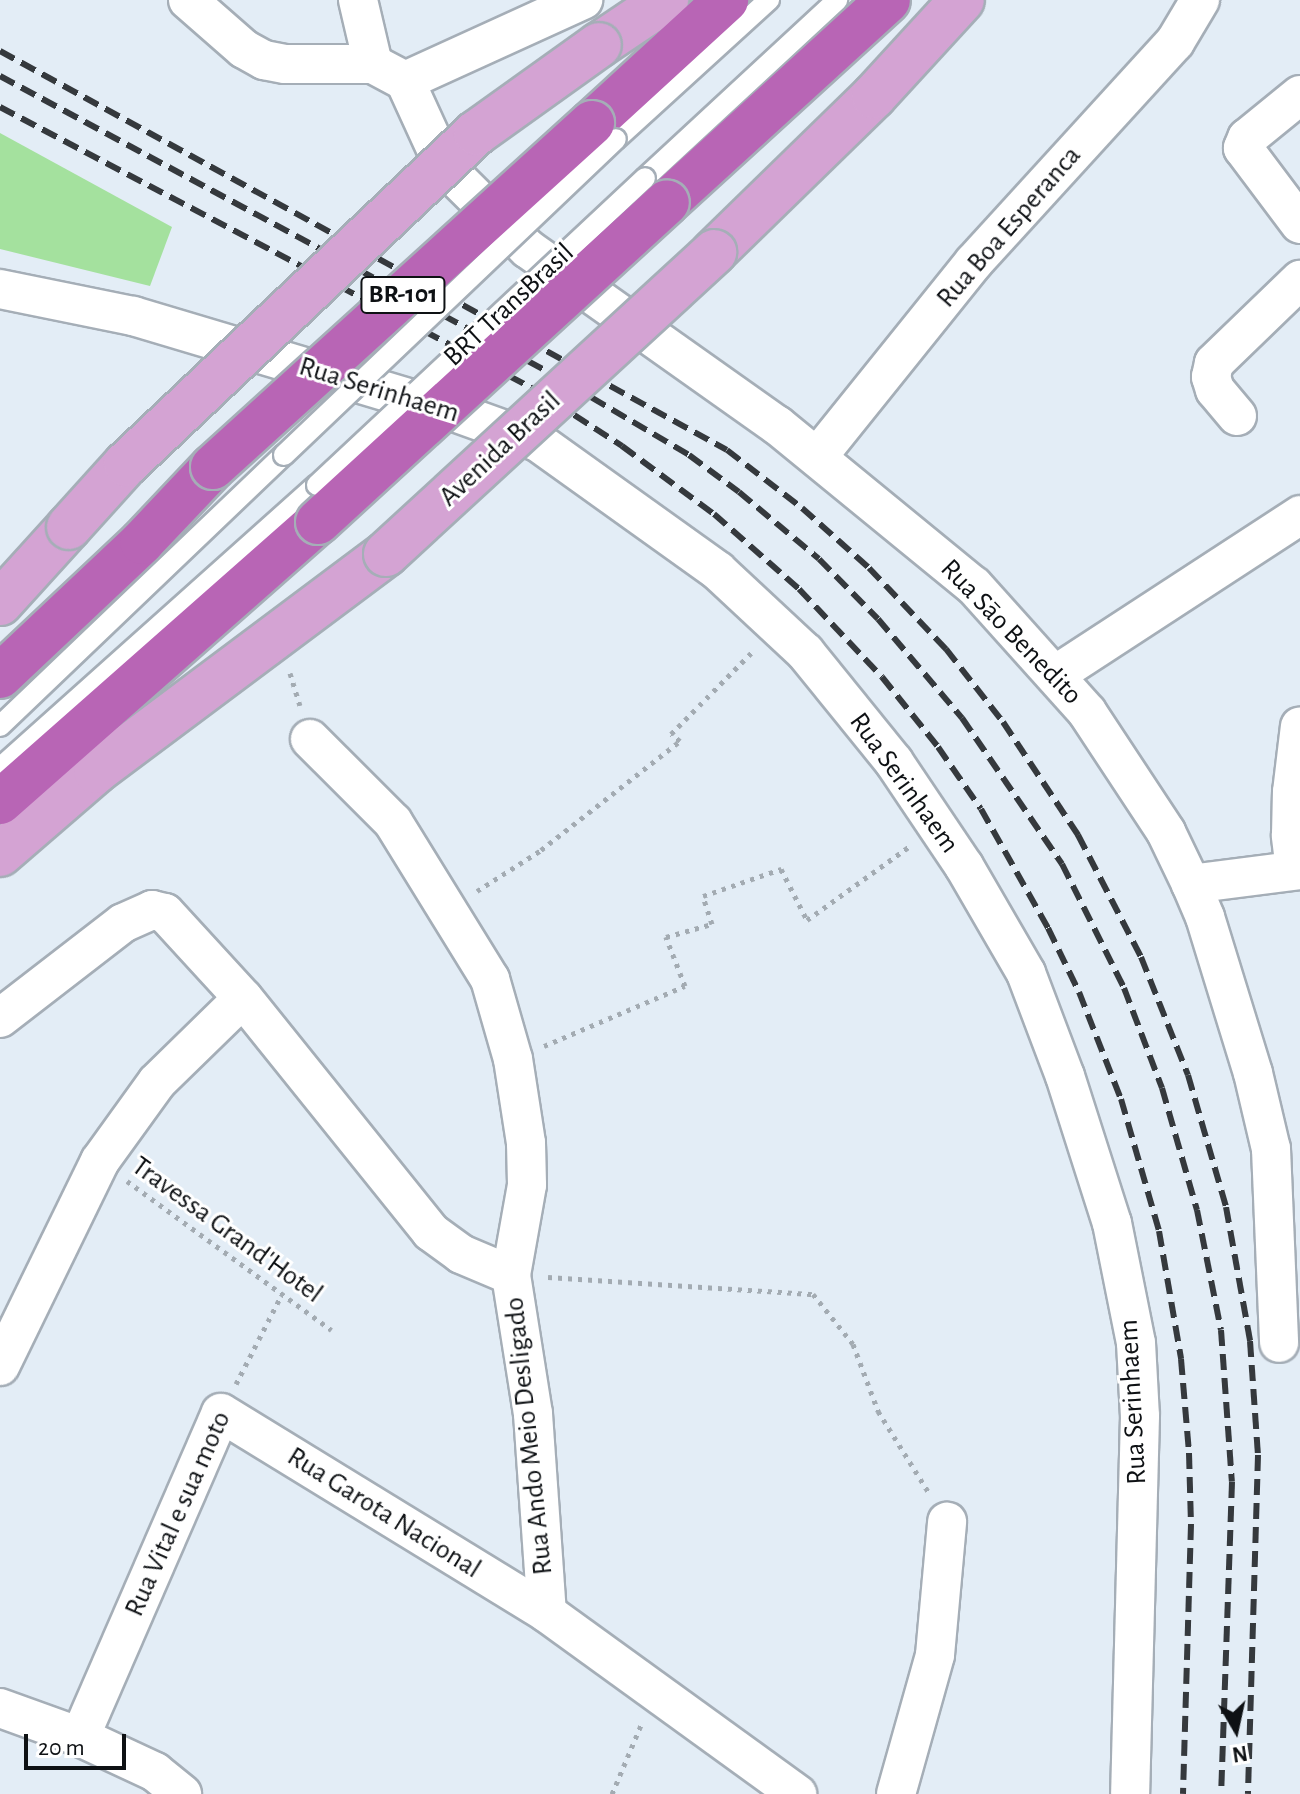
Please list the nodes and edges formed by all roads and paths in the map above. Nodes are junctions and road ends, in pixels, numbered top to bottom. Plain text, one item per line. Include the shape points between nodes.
1 (188, 0) edge
2 (358, 0) edge
3 (583, 0) edge
4 (666, 0) edge
5 (726, 0) edge
6 (769, 0) edge
7 (837, 0) edge
8 (888, 0) edge
9 (962, 0) edge
10 (1200, 0) edge
11 (389, 72) junction
12 (1300, 95) edge
13 (604, 131) junction
14 (656, 190) junction
15 (1300, 224) edge
16 (1300, 280) edge
17 (0, 289) edge
18 (1237, 416) dead end
19 (818, 456) junction
20 (317, 504) junction
21 (1300, 515) edge
22 (0, 603) edge
23 (777, 626) junction
24 (280, 637) junction
25 (1055, 675) junction
26 (0, 676) edge
27 (0, 726) edge
28 (1300, 726) edge
29 (310, 739) joint
30 (0, 768) edge
31 (0, 802) edge
32 (43, 816) junction
33 (938, 828) junction
34 (0, 854) edge
35 (0, 869) edge
36 (1298, 870) edge
37 (1191, 884) junction
38 (449, 909) junction
39 (243, 998) junction
40 (0, 1018) edge
41 (513, 1059) junction
42 (1285, 1149) edge
43 (100, 1161) junction
44 (511, 1275) junction
45 (282, 1294) junction
46 (331, 1330) dead end
47 (1279, 1343) dead end
48 (0, 1366) edge
49 (221, 1413) junction
50 (947, 1522) joint
51 (547, 1613) junction
52 (655, 1691) junction
53 (0, 1708) edge
54 (80, 1737) junction
55 (182, 1794) edge
56 (612, 1794) edge
57 (797, 1794) edge
58 (896, 1794) edge
59 (1130, 1794) edge

1 - 11 street via 264,60
2 - 11 street, Rua Sāo Benedito
3 - 11 street
4 - 22 main road, bridge via 476,133 126,464
5 - 13 highway, BR-101
6 - 13 lane, BRT TransBrasil
7 - 14 lane
8 - 14 highway
9 - 24 main road, Avenida Brasil, bridge via 864,107 714,252 386,554
10 - 19 street, Rua Boa Esperanca via 1175,42 974,262
11 - 19 street, Rua Sāo Benedito via 444,166 528,249
12 - 15 street via 1247,138 1243,148
13 - 26 highway, BR-101, bridge via 213,467
13 - 27 lane, BRT TransBrasil, bridge via 284,455
14 - 20 highway, bridge
16 - 18 street via 1214,363 1215,390
17 - 23 street, Rua Serinhaem via 133,316 449,410 538,442 718,571
19 - 25 street, Rua Sāo Benedito via 974,586
20 - 30 lane
20 - 31 highway
21 - 25 street
23 - 33 street, Rua Serinhaem via 805,652 884,750
23 - 38 path via 671,734 680,741 541,850
24 - 29 path
24 - 32 main road, Avenida Brasil
25 - 37 street, Rua Sāo Benedito via 1087,712 1166,832
28 - 36 street via 1291,835
29 - 38 street via 393,822
32 - 34 main road, Avenida Brasil
32 - 35 main road
33 - 41 path via 807,920 781,869 703,896 712,924 666,937 685,986
33 - 59 street, Rua Serinhaem via 1026,973 1112,1223 1136,1343 1140,1416
36 - 37 street
37 - 42 street, Rua Sāo Benedito via 1253,1073
38 - 41 street via 490,979
39 - 40 street, Rua Ando Meio Desligado via 165,913 152,910 123,923
39 - 43 street via 157,1082
39 - 44 street, Rua Ando Meio Desligado via 431,1232 461,1254
41 - 44 street via 527,1185
42 - 47 street, Rua Sāo Benedito
43 - 45 path, Travessa Grand'Hotel
43 - 48 street
44 - 50 path via 813,1294 853,1344 878,1411
44 - 51 street, Rua Ando Meio Desligado via 533,1414
45 - 46 path, Travessa Grand'Hotel
45 - 49 path, Rua Vital e sua moto
49 - 51 street, Rua Garota Nacional
49 - 54 street, Rua Vital e sua moto
50 - 58 street via 935,1655
51 - 52 street, Rua Ando Meio Desligado
52 - 56 path
52 - 57 street, Rua Ando Meio Desligado
53 - 54 street
54 - 55 street via 155,1772

